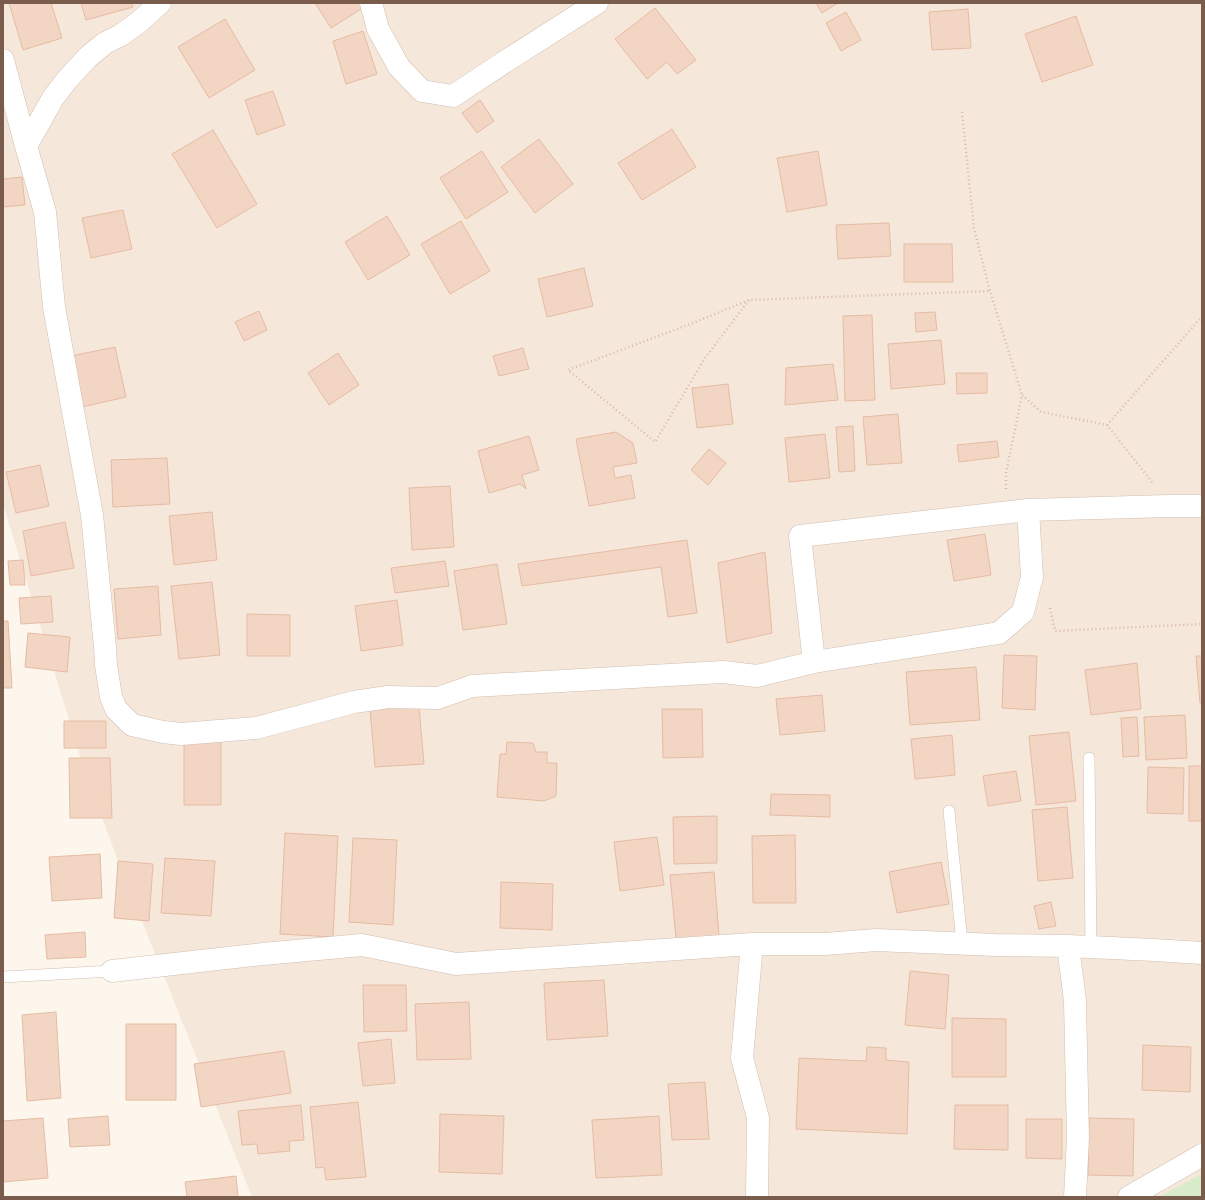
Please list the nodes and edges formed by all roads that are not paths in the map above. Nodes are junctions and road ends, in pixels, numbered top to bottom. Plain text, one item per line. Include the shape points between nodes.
1 (160, 3) edge
2 (371, 3) edge
3 (597, 3) edge
4 (3, 60) edge
5 (26, 146) junction
6 (1202, 506) edge
7 (1028, 510) junction
8 (814, 662) junction
9 (1089, 758) dead end
10 (949, 811) dead end
11 (962, 943) junction
12 (752, 944) junction
13 (1068, 946) junction
14 (1091, 947) junction
15 (1202, 953) edge
16 (112, 971) joint
17 (3, 977) edge
18 (1202, 1155) edge
19 (758, 1197) edge
20 (1075, 1197) edge
21 (1130, 1197) edge

1 - 5 street via 139,22 88,57 53,98
2 - 3 street via 378,29 398,67 422,91 453,96
4 - 5 street
5 - 8 street via 45,212 54,307 92,515 111,697 116,709 132,725 181,734 256,728 354,702 388,697 438,698 472,686 722,672 757,676
6 - 7 street
7 - 8 street via 1032,577 1023,612 999,633
7 - 8 street via 800,536
9 - 14 lane
10 - 11 lane
11 - 12 street via 876,940 825,944
11 - 13 street
12 - 16 street via 456,964 362,945
12 - 19 street via 742,1058 758,1118
13 - 14 street
13 - 20 street via 1075,1001 1078,1138
14 - 15 street
16 - 17 lane
18 - 21 street

